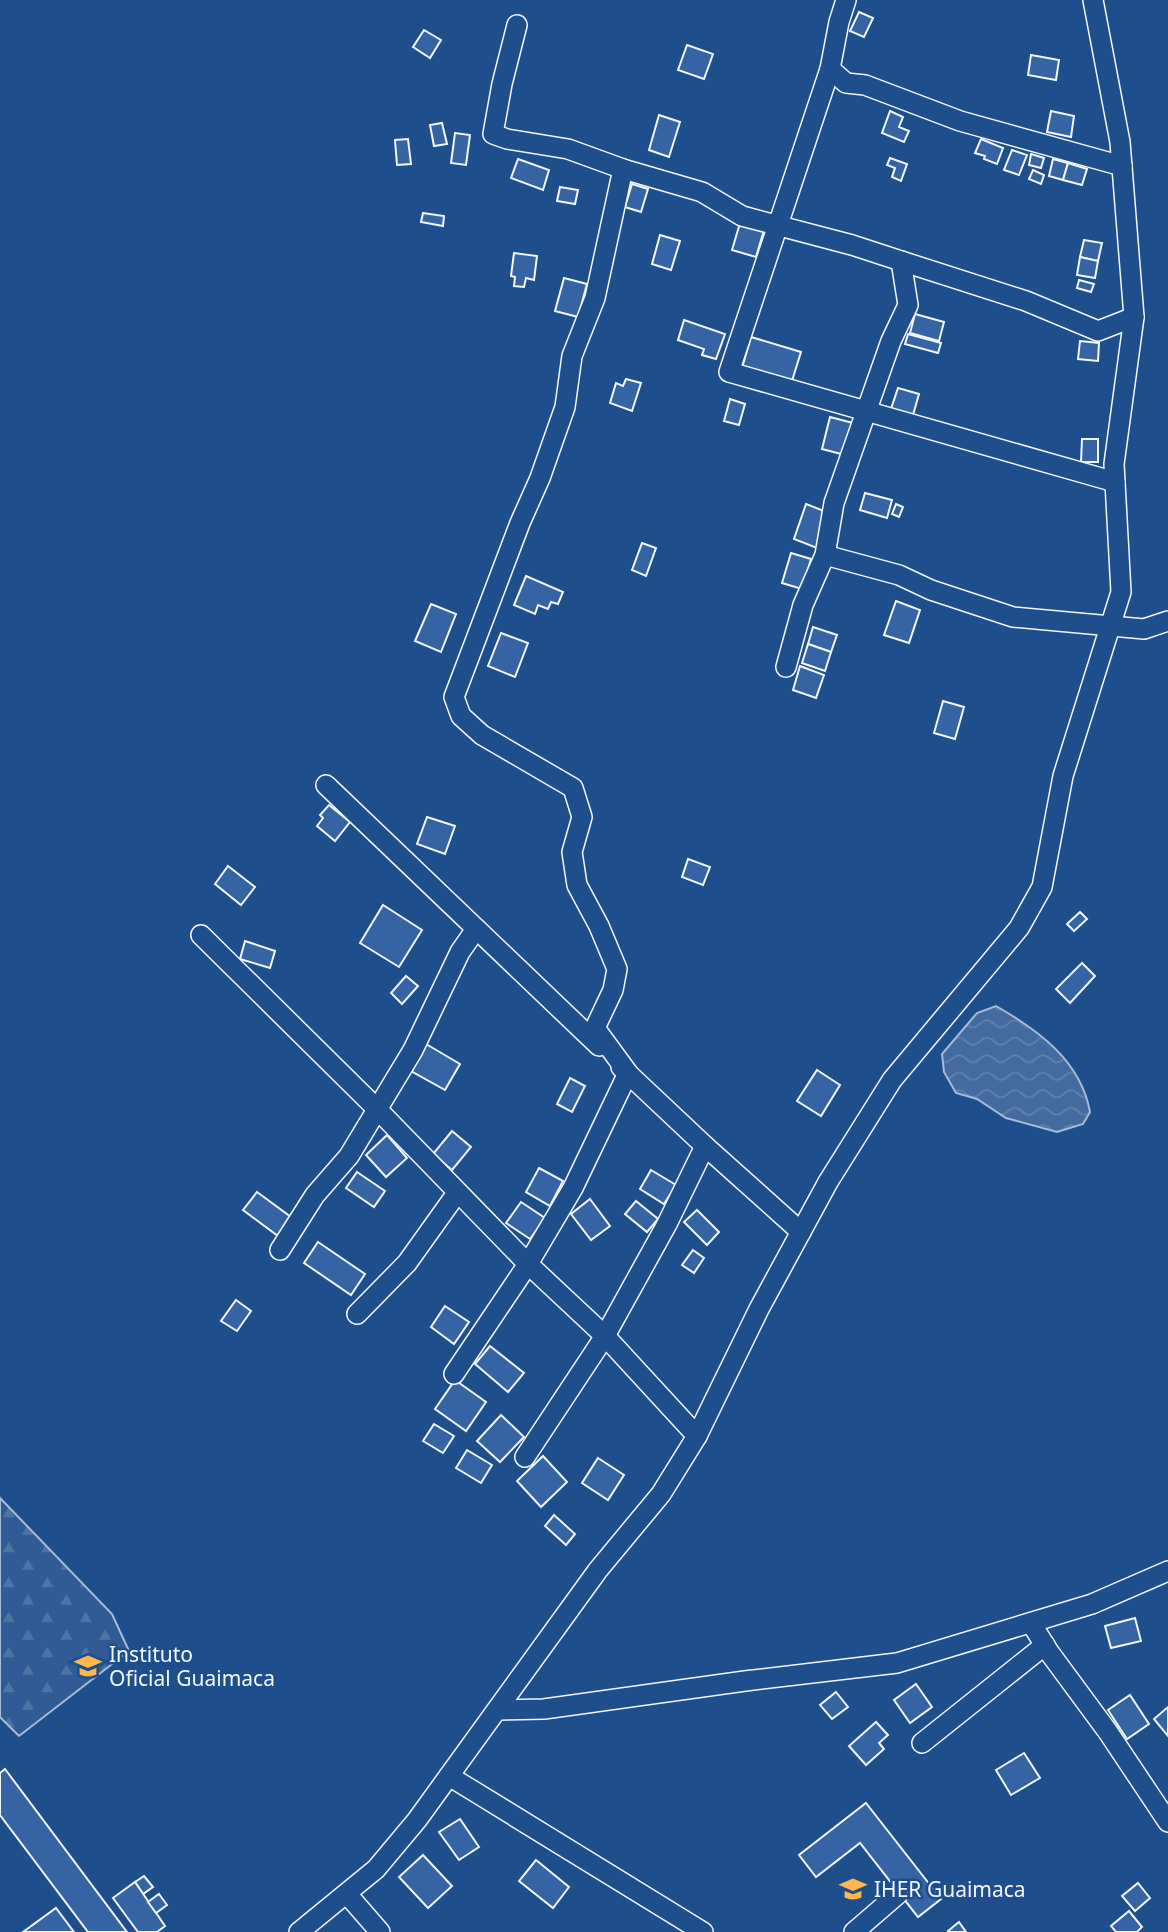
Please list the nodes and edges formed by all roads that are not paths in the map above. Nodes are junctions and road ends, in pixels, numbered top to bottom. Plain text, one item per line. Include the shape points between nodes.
1 (846, 0) edge
2 (1093, 0) edge
3 (517, 25) dead end
4 (830, 69) junction
5 (1122, 166) junction
6 (623, 169) junction
7 (780, 225) junction
8 (901, 261) junction
9 (1134, 317) junction
10 (867, 412) junction
11 (1115, 482) junction
12 (825, 555) junction
13 (1168, 621) edge
14 (1110, 626) junction
15 (786, 667) dead end
16 (326, 785) dead end
17 (476, 929) junction
18 (201, 935) dead end
19 (628, 1073) junction
20 (377, 1109) junction
21 (705, 1146) junction
22 (457, 1193) junction
23 (801, 1232) junction
24 (280, 1250) dead end
25 (528, 1264) junction
26 (357, 1314) dead end
27 (605, 1336) junction
28 (454, 1374) dead end
29 (697, 1436) junction
30 (525, 1457) dead end
31 (1168, 1570) edge
32 (1031, 1623) junction
33 (1045, 1645) junction
34 (497, 1710) junction
35 (922, 1743) dead end
36 (449, 1776) junction
37 (1168, 1822) edge
38 (347, 1894) junction
39 (898, 1894) dead end
40 (696, 1930) edge
41 (299, 1932) edge
42 (380, 1932) edge
43 (854, 1932) edge

1 - 4 street
2 - 5 street
3 - 6 street via 493,134 568,149
4 - 5 street via 846,83 865,85 960,121
4 - 7 street
5 - 9 street
6 - 7 street via 702,192 742,216
6 - 19 street via 595,298 572,356 565,407 454,697 461,716 482,735 573,788 582,817 572,852 577,885 617,970 595,1028
7 - 8 street
7 - 10 street via 729,372
8 - 9 street via 1026,301 1098,331
8 - 10 street via 908,305
9 - 11 street
10 - 11 street
10 - 12 street via 834,503
11 - 14 street via 1121,592
12 - 14 street via 899,575 1013,617
12 - 15 street via 803,605
13 - 14 street via 1144,629
14 - 23 street via 1063,776 1042,887 1019,928 892,1080
16 - 17 street
17 - 19 street
17 - 20 street
18 - 20 street
19 - 21 street
19 - 25 street via 573,1188
20 - 22 street
20 - 24 street via 349,1156 315,1195
21 - 23 street
21 - 27 street
22 - 25 street
22 - 26 street via 407,1263
23 - 29 street
25 - 27 street
25 - 28 street
27 - 29 street
27 - 30 street
29 - 34 street via 661,1494 598,1570
31 - 32 street via 1092,1604
32 - 33 street
32 - 34 street via 897,1663 544,1709
33 - 35 street
33 - 37 street
34 - 36 street
36 - 38 street via 376,1869
36 - 40 street
38 - 41 street
38 - 42 street
39 - 43 street

